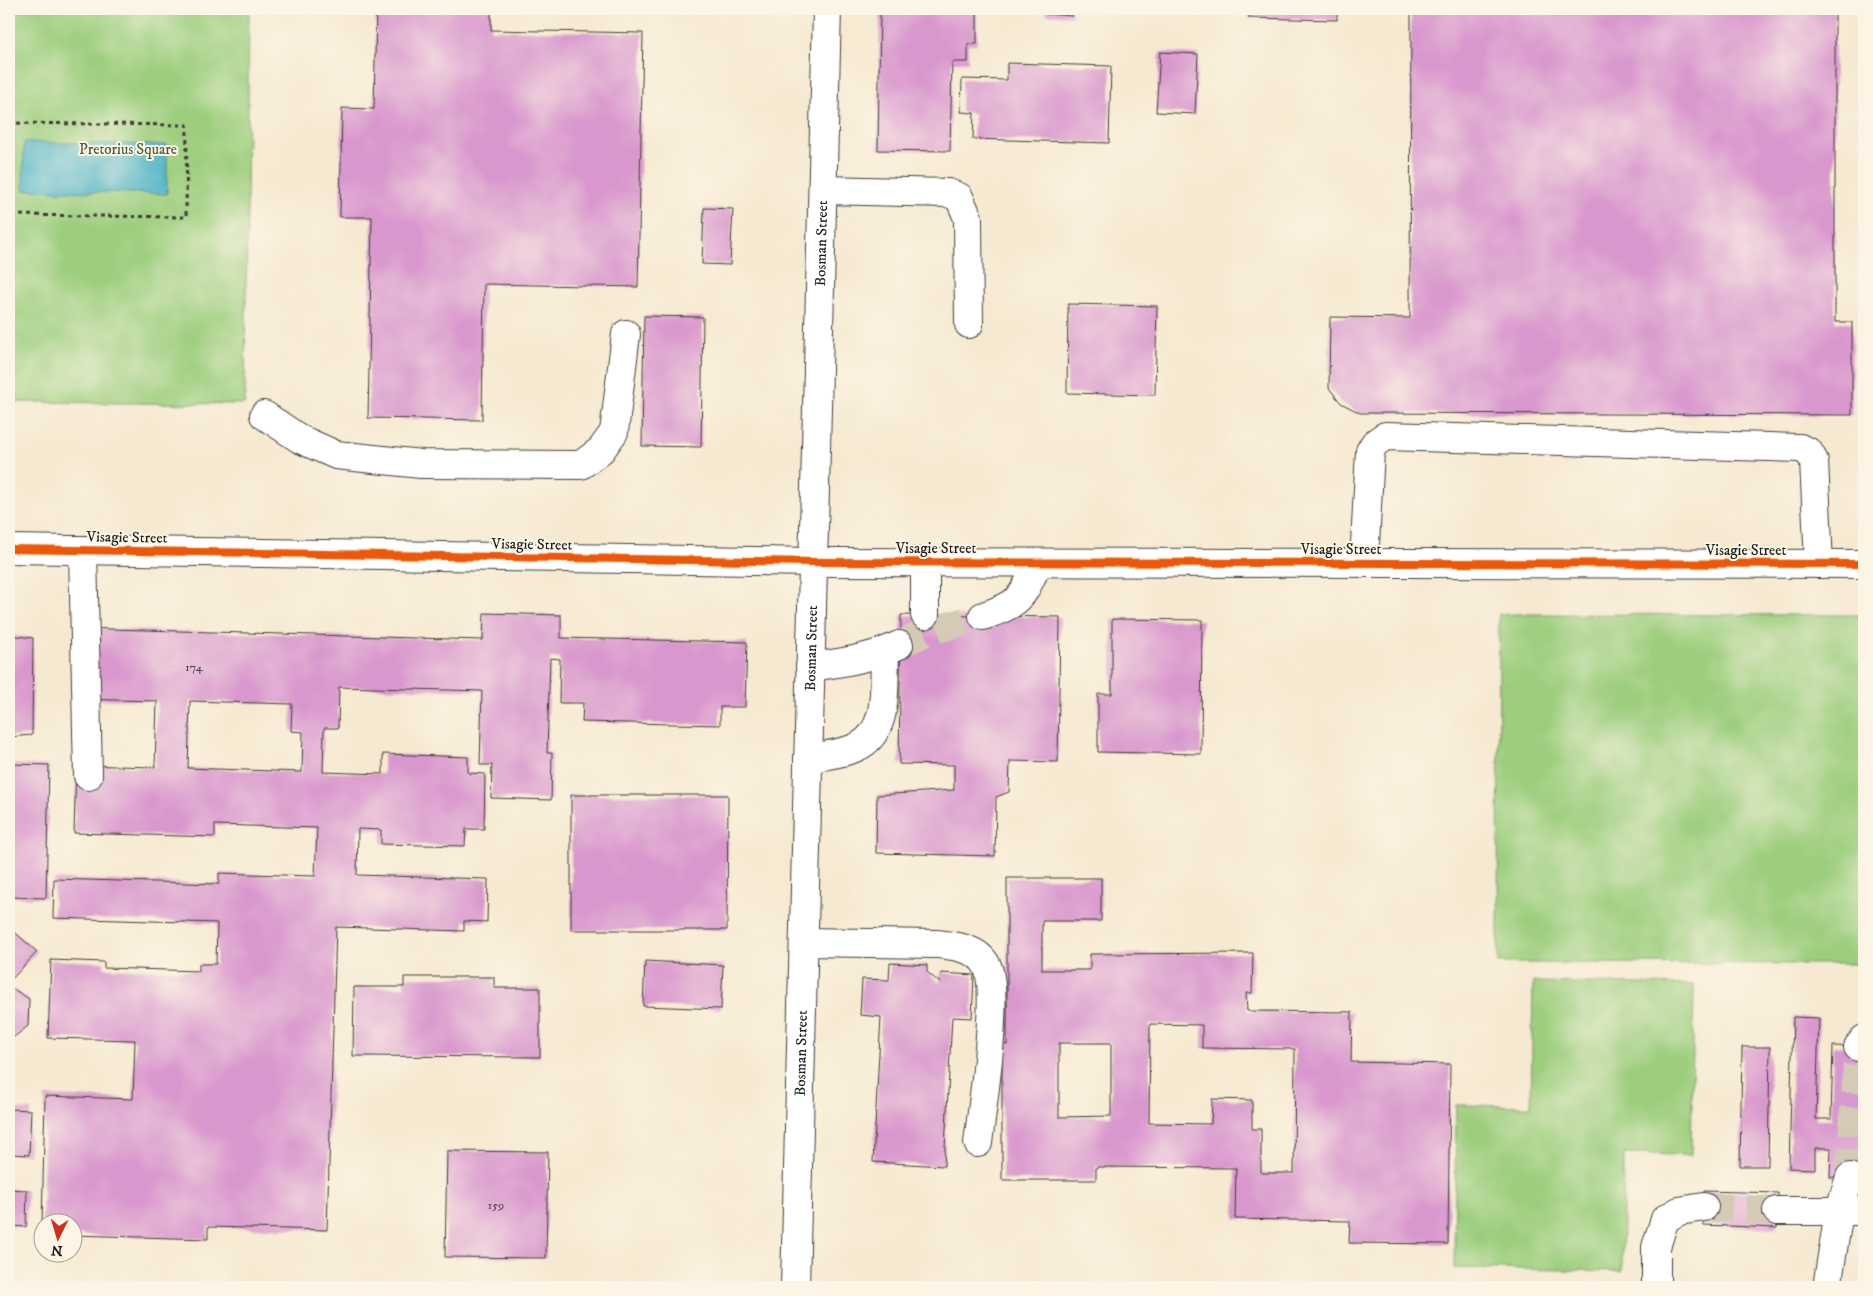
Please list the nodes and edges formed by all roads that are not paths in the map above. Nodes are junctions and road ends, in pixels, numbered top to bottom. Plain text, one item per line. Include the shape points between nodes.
1 (827, 9) edge
2 (823, 190) junction
3 (969, 324) dead end
4 (626, 334) dead end
5 (264, 415) dead end
6 (9, 549) edge
7 (83, 550) junction
8 (813, 562) junction
9 (925, 562) junction
10 (1038, 563) junction
11 (1364, 563) junction
12 (1819, 564) junction
13 (1864, 564) edge
14 (925, 615) dead end
15 (984, 616) tunnel mouth
16 (810, 667) junction
17 (808, 758) junction
18 (88, 776) dead end
19 (804, 942) junction
20 (978, 1142) dead end
21 (1850, 1178) tunnel mouth
22 (1704, 1207) tunnel mouth
23 (1777, 1211) tunnel mouth
24 (1851, 1211) edge
25 (794, 1287) edge
26 (1656, 1287) edge
27 (1827, 1287) edge

1 - 2 street, Bosman Street
2 - 3 street via 948,193 959,197 968,218
2 - 8 street, Bosman Street
4 - 5 street via 614,432 601,450 582,465 421,464 336,455 300,439
6 - 7 street, Visagie Street
7 - 8 street, Visagie Street
7 - 18 street
8 - 9 street, Visagie Street
8 - 16 street, Bosman Street
9 - 10 street, Visagie Street
9 - 14 street
10 - 11 street, Visagie Street
10 - 15 street via 1024,594 1008,608
11 - 12 street, Visagie Street
11 - 12 street via 1370,451 1385,436 1800,448 1809,452 1814,462
12 - 13 street, Visagie Street
16 - 17 street, Bosman Street
16 - 17 street via 844,662 892,648 881,718 872,737 856,747
17 - 19 street, Bosman Street
19 - 20 street via 937,944 977,954 987,966 991,982
19 - 25 street, Bosman Street
21 - 24 street
22 - 26 street via 1679,1210 1665,1219 1656,1247
23 - 24 street
24 - 27 street

